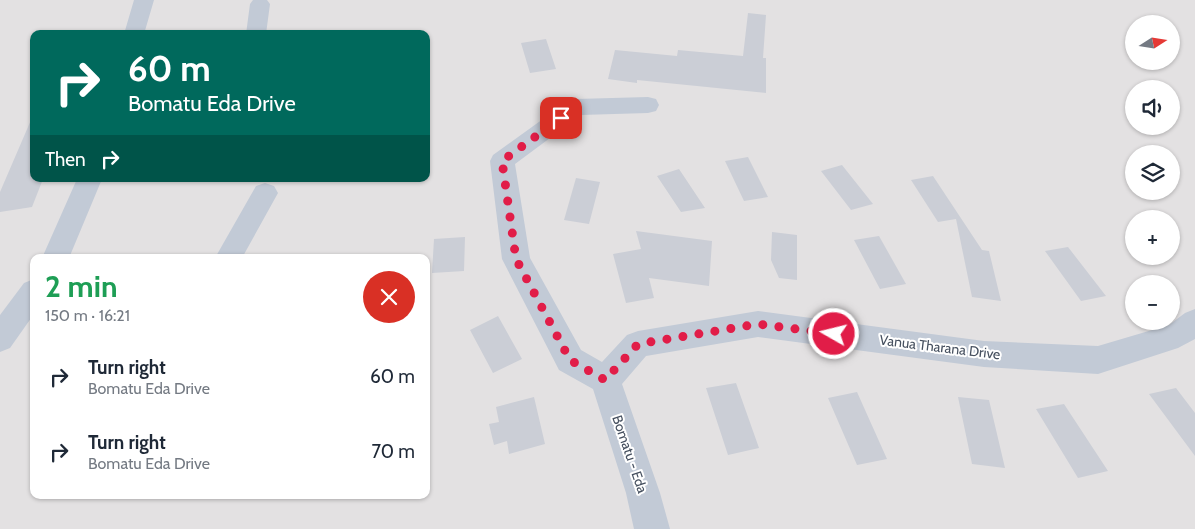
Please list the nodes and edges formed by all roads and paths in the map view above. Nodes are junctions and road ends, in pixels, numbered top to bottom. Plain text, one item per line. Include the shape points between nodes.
1 (144, 0) edge
2 (260, 4) dead end
3 (135, 30) edge
4 (257, 30) edge
5 (648, 105) dead end
6 (88, 182) edge
7 (265, 194) dead end
8 (57, 254) edge
9 (230, 254) edge
10 (30, 298) edge
11 (1195, 322) edge
12 (0, 339) edge
13 (605, 380) junction
14 (652, 529) edge

1 - 3 street
2 - 4 street
5 - 13 street via 576,107 502,161 516,259 570,360
6 - 8 street
7 - 9 street
10 - 12 street
11 - 13 street, Vanua Tharana Drive via 1178,335 1098,360 984,354 758,324 638,344
13 - 14 street, Bomatu - Eda

